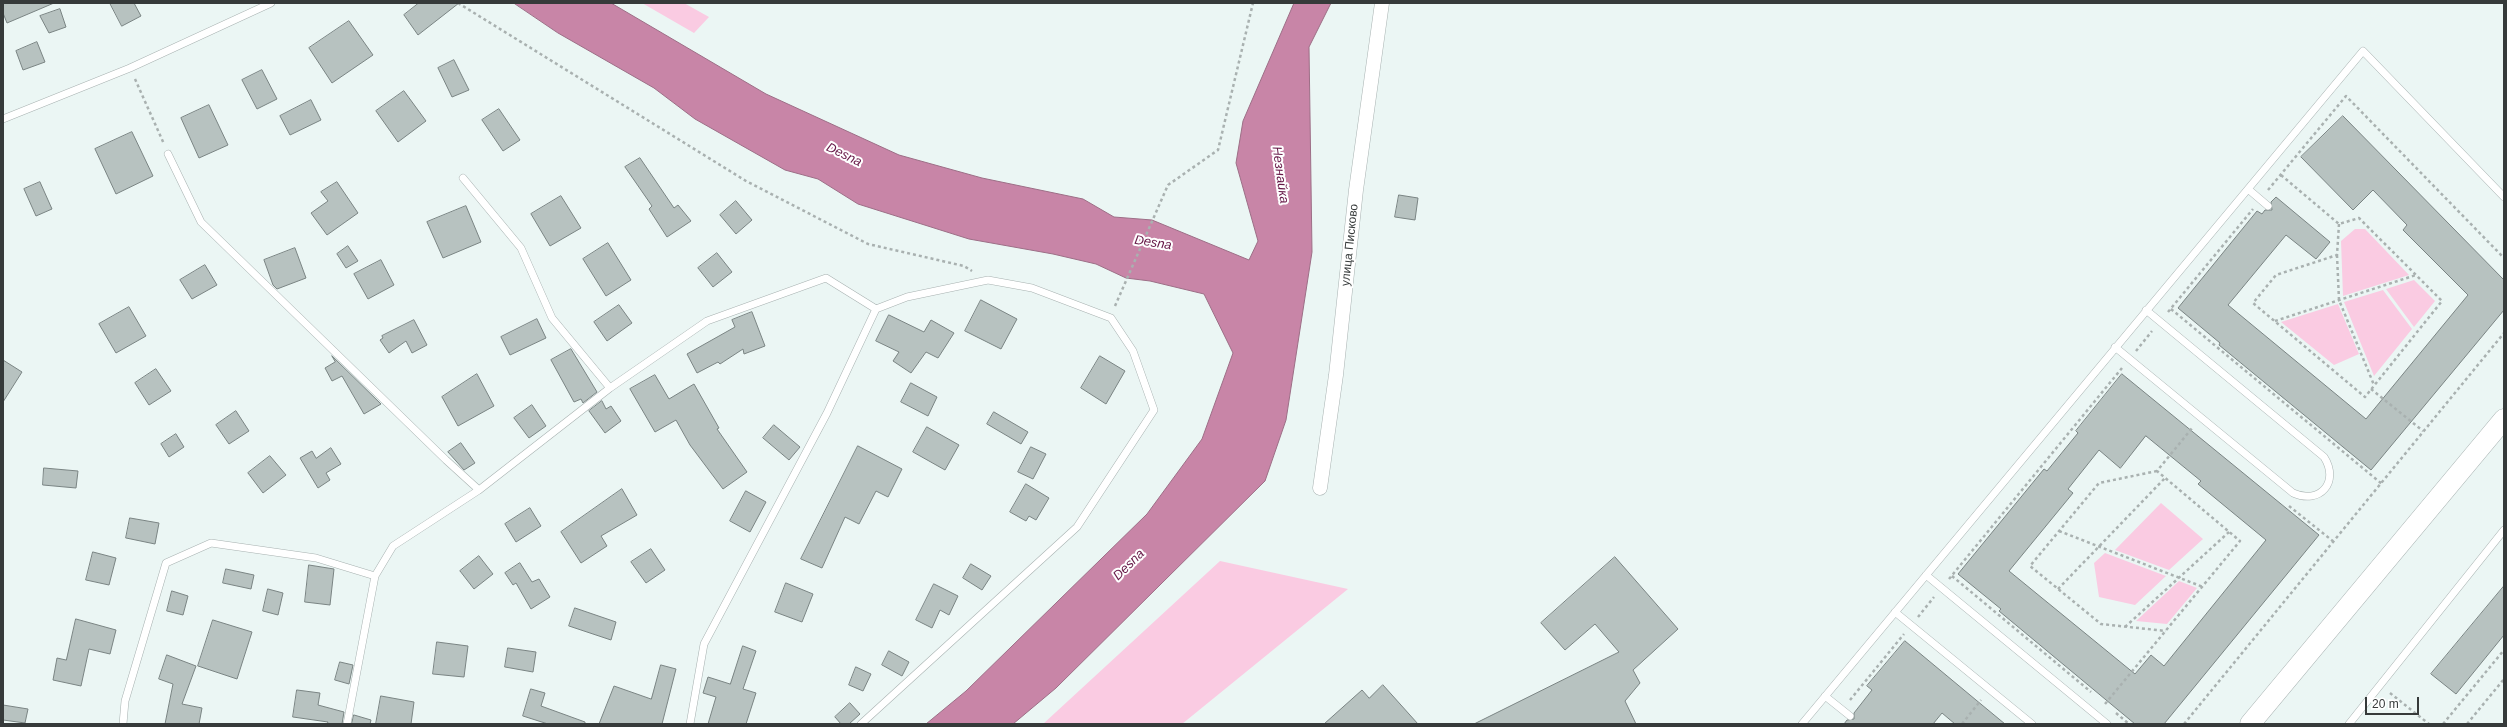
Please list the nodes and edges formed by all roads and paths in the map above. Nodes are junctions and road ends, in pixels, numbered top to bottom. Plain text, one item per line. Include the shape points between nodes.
1 (271, 3) edge
2 (458, 3) edge
3 (1253, 3) edge
4 (1382, 3) edge
5 (130, 68) junction
6 (3, 119) edge
7 (168, 154) joint
8 (2281, 175) junction
9 (463, 178) dead end
10 (2248, 189) junction
11 (2504, 197) edge
12 (2260, 200) junction
13 (2268, 206) dead end
14 (2339, 224) junction
15 (2337, 255) junction
16 (2504, 258) edge
17 (2416, 275) junction
18 (988, 280) junction
19 (2339, 300) junction
20 (876, 309) junction
21 (2171, 309) junction
22 (2146, 310) junction
23 (1111, 318) junction
24 (2274, 321) junction
25 (2161, 322) junction
26 (2504, 333) edge
27 (2116, 347) junction
28 (2130, 358) junction
29 (2374, 385) junction
30 (610, 388) junction
31 (2371, 389) junction
32 (2504, 419) edge
33 (2193, 427) dead end
34 (2424, 431) junction
35 (2157, 471) junction
36 (2165, 478) junction
37 (2382, 484) junction
38 (1320, 488) dead end
39 (479, 490) junction
40 (2504, 530) edge
41 (2059, 531) junction
42 (2229, 532) junction
43 (2099, 546) junction
44 (1926, 575) junction
45 (375, 576) junction
46 (1952, 576) junction
47 (2179, 578) junction
48 (2202, 587) junction
49 (1942, 588) junction
50 (2058, 589) junction
51 (1895, 612) junction
52 (1911, 625) junction
53 (2125, 627) junction
54 (2166, 631) junction
55 (2504, 650) edge
56 (2504, 679) edge
57 (2381, 685) junction
58 (2093, 694) dead end
59 (1825, 696) junction
60 (2099, 699) dead end
61 (1981, 700) dead end
62 (2105, 704) junction
63 (1842, 710) junction
64 (1850, 716) dead end
65 (123, 724) edge
66 (347, 724) edge
67 (690, 724) edge
68 (861, 724) edge
69 (1802, 724) edge
70 (1962, 724) edge
71 (2032, 724) edge
72 (2107, 724) edge
73 (2129, 724) edge
74 (2184, 724) edge
75 (2250, 724) edge
76 (2349, 724) edge
77 (2428, 724) edge
78 (2443, 724) edge
79 (2467, 724) edge

1 - 5 lane
2 - 18 path via 746,181 868,244 964,266
3 - 23 path via 1218,150 1168,185
4 - 38 street, улица Писково via 1356,190 1336,375
5 - 6 lane
5 - 7 path
7 - 39 lane via 201,222
8 - 12 path
8 - 14 path
8 - 16 path via 2346,96
9 - 30 lane via 521,248 552,318
10 - 11 lane via 2363,51
10 - 12 lane
10 - 22 lane
12 - 13 lane
12 - 21 path
14 - 15 path
14 - 17 path via 2359,218
15 - 19 path
15 - 24 path via 2276,275 2253,303
17 - 19 path
17 - 29 path via 2442,301
18 - 20 lane via 907,297
18 - 23 lane via 1032,288
19 - 24 path
19 - 29 path
20 - 30 lane via 826,278 707,321
20 - 67 lane via 827,413 704,644
21 - 25 path
21 - 37 path
22 - 25 lane
22 - 27 lane
23 - 68 lane via 1134,351 1154,410 1077,527
24 - 31 path via 2365,397
25 - 28 path
25 - 28 lane via 2324,457 2330,473 2325,489 2308,497 2293,493
26 - 34 path
27 - 28 lane
27 - 44 lane
28 - 46 path
29 - 31 path
30 - 39 lane
31 - 34 path
32 - 75 street
33 - 35 path
34 - 37 path
35 - 36 path
35 - 41 path via 2099,483
36 - 42 path
36 - 43 path
37 - 74 path
39 - 45 lane via 393,546
40 - 57 lane
41 - 43 path
41 - 50 path via 2030,566
42 - 47 path
42 - 48 path via 2240,541
43 - 47 path
43 - 50 path
44 - 49 lane
44 - 51 lane
45 - 65 lane via 316,558 211,544 166,563 125,701
45 - 66 lane
46 - 49 path
46 - 58 path
47 - 48 path
47 - 53 path
48 - 54 path
49 - 52 path
49 - 72 lane
50 - 53 path via 2101,624
51 - 52 lane
51 - 59 lane
52 - 63 path
52 - 71 lane
53 - 54 path
54 - 62 path
55 - 78 path
56 - 79 path
57 - 76 lane
57 - 77 path
59 - 63 lane
59 - 69 lane
60 - 62 path
61 - 70 path
62 - 73 path
63 - 64 lane

